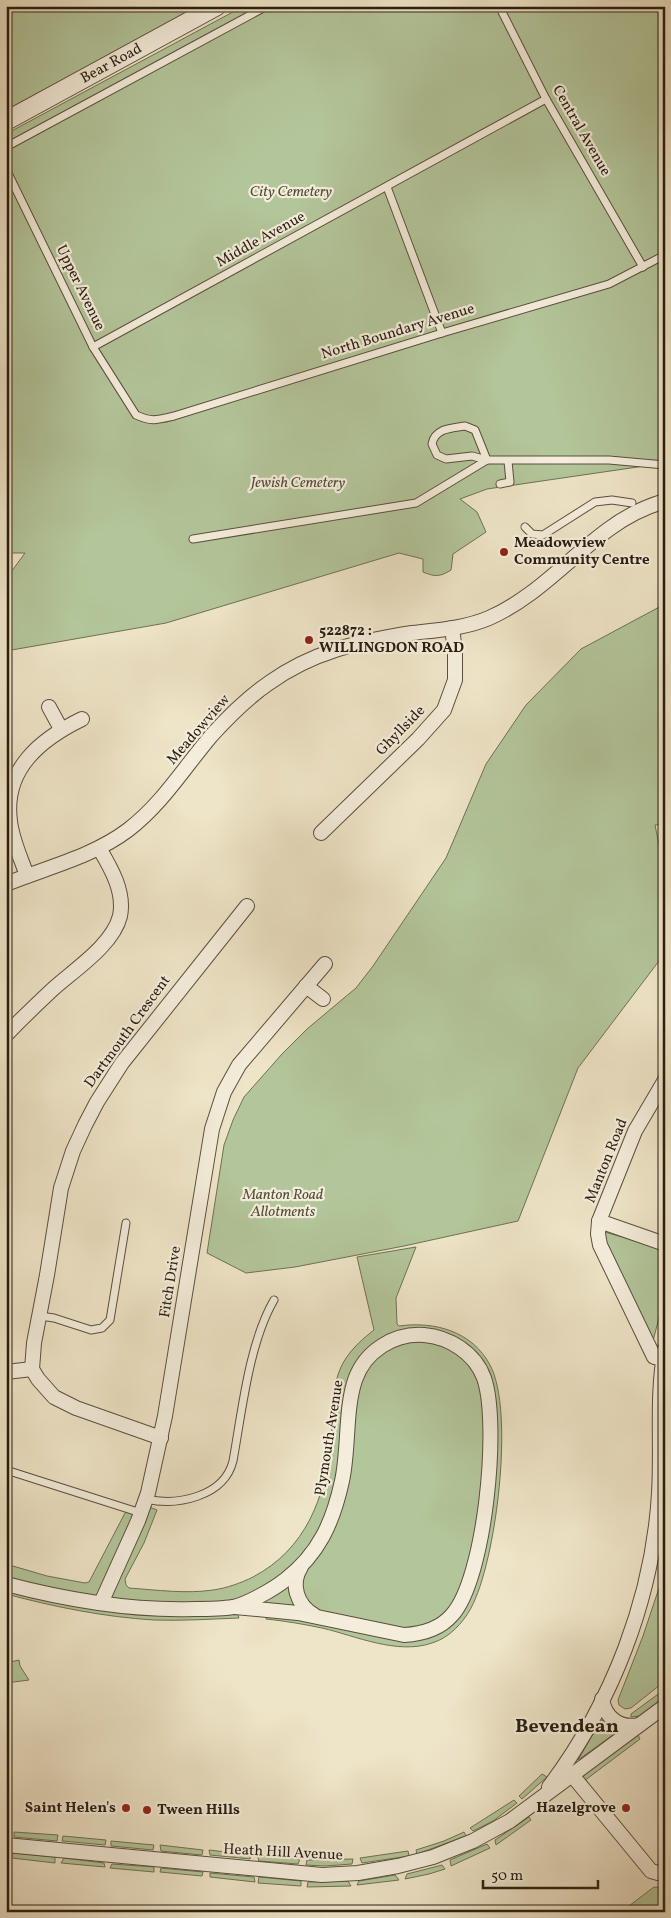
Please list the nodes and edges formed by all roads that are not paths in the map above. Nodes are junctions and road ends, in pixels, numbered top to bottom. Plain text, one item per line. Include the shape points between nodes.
1 (217, 6) edge
2 (267, 6) edge
3 (499, 6) edge
4 (546, 99) junction
5 (6, 121) edge
6 (6, 147) edge
7 (6, 169) edge
8 (387, 187) junction
9 (665, 255) edge
10 (643, 267) junction
11 (442, 332) junction
12 (93, 347) junction
13 (136, 415) joint
14 (487, 460) junction
15 (508, 461) junction
16 (665, 465) edge
17 (500, 484) dead end
18 (665, 501) edge
19 (632, 503) dead end
20 (525, 528) dead end
21 (193, 539) dead end
22 (452, 628) junction
23 (49, 707) dead end
24 (82, 718) dead end
25 (61, 729) junction
26 (321, 833) dead end
27 (99, 848) junction
28 (27, 876) junction
29 (6, 884) edge
30 (247, 906) dead end
31 (326, 964) dead end
32 (306, 986) junction
33 (322, 999) dead end
34 (6, 1035) edge
35 (665, 1080) edge
36 (599, 1221) junction
37 (126, 1223) dead end
38 (665, 1244) edge
39 (274, 1300) dead end
40 (40, 1316) junction
41 (664, 1354) edge
42 (32, 1369) junction
43 (6, 1372) edge
44 (161, 1438) junction
45 (6, 1470) edge
46 (40, 1472) dead end
47 (38, 1480) junction
48 (146, 1499) junction
49 (141, 1513) junction
50 (304, 1563) junction
51 (6, 1584) edge
52 (101, 1603) junction
53 (235, 1607) junction
54 (319, 1617) junction
55 (602, 1699) junction
56 (665, 1707) edge
57 (640, 1725) junction
58 (572, 1775) junction
59 (541, 1797) junction
60 (6, 1845) edge
61 (665, 1870) edge

1 - 5 street, Bear Road
2 - 6 lane
3 - 4 lane, Central Avenue
4 - 8 lane, Middle Avenue
4 - 10 lane, Central Avenue
7 - 12 lane, Upper Avenue
8 - 11 lane
8 - 12 lane, Middle Avenue
9 - 10 lane, North Boundary Avenue
10 - 11 lane, North Boundary Avenue via 608,284
11 - 13 lane, North Boundary Avenue via 174,416 148,420
12 - 13 lane, Upper Avenue
14 - 14 lane via 472,456 440,458 433,449 433,439 442,430 470,427 475,430
14 - 15 lane
14 - 21 lane via 416,503
15 - 16 lane via 610,460
15 - 17 lane via 510,482
18 - 22 street, Meadowview via 609,529 506,609 488,619
19 - 20 lane via 595,502 543,535 532,534
22 - 26 street, Ghyllside via 455,680 444,710
22 - 27 street, Meadowview via 344,646 291,668 234,711 154,807
23 - 25 street
24 - 25 street
25 - 28 street via 26,760 12,792 10,821
27 - 28 street, Meadowview
27 - 34 street via 118,887 121,908 115,927 102,946
28 - 29 street, Meadowview
30 - 40 street, Dartmouth Crescent via 122,1063 85,1125 61,1188
31 - 32 street, Fitch Drive
32 - 33 street
32 - 44 street, Fitch Drive via 239,1065 218,1105
35 - 36 street, Manton Road via 635,1131
36 - 38 street, Manton Road
36 - 41 street via 598,1240 614,1276 654,1357
37 - 40 lane via 107,1325 91,1330
39 - 48 lane via 253,1356 229,1471 216,1486 189,1499
40 - 42 street, Dartmouth Crescent
41 - 55 street via 660,1383 659,1493 654,1535 631,1633
42 - 43 street
42 - 44 street via 43,1386 64,1403
44 - 48 street, Fitch Drive
45 - 47 lane
46 - 47 lane
47 - 49 lane
48 - 49 street, Fitch Drive
49 - 52 street, Fitch Drive
50 - 53 street, Plymouth Avenue via 278,1586
50 - 54 street, Plymouth Avenue via 296,1578 297,1594 305,1608
50 - 54 street, Plymouth Avenue via 324,1535 334,1509 344,1469 354,1383 366,1359 385,1343 418,1335 439,1338 463,1350 484,1379 490,1425 484,1515 464,1598 444,1623 412,1635
51 - 52 street, Plymouth Avenue
52 - 53 street, Plymouth Avenue via 145,1610
53 - 54 street, Plymouth Avenue
55 - 57 street via 613,1721 626,1726
55 - 59 street via 571,1755
56 - 57 street, Heath Hill Avenue
57 - 58 street, Heath Hill Avenue
58 - 59 street, Heath Hill Avenue
58 - 61 street via 651,1871 658,1874
59 - 60 street, Heath Hill Avenue via 497,1829 461,1847 415,1862 358,1873 289,1873

